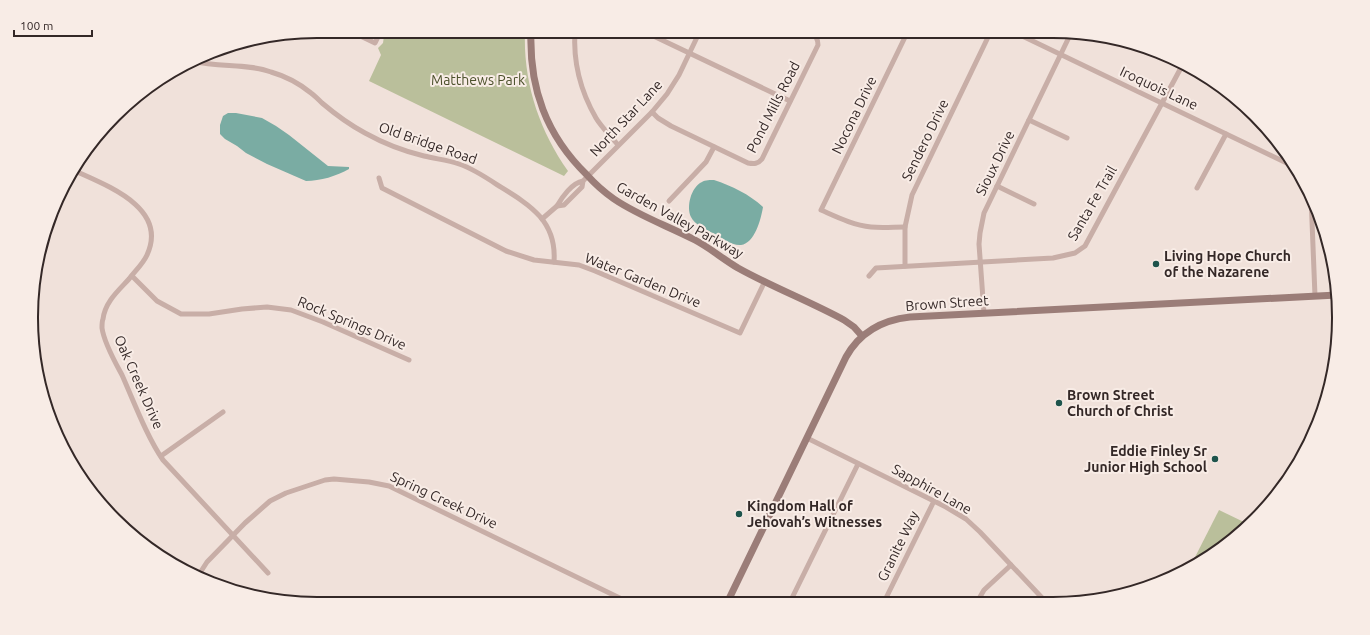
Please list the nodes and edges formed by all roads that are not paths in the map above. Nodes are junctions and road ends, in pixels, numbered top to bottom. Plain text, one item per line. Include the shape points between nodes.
1 (365, 38) edge
2 (378, 38) edge
3 (531, 38) edge
4 (575, 38) edge
5 (658, 38) edge
6 (696, 38) edge
7 (817, 38) edge
8 (905, 38) edge
9 (988, 38) edge
10 (1026, 38) edge
11 (1068, 39) edge
12 (689, 53) junction
13 (1060, 55) junction
14 (203, 63) edge
15 (1180, 69) edge
16 (790, 101) junction
17 (1162, 102) junction
18 (652, 112) junction
19 (1029, 120) junction
20 (1226, 134) junction
21 (1067, 138) dead end
22 (618, 145) junction
23 (714, 147) junction
24 (1285, 162) edge
25 (78, 173) edge
26 (379, 178) dead end
27 (585, 179) junction
28 (996, 186) junction
29 (1197, 188) dead end
30 (669, 201) dead end
31 (1034, 204) dead end
32 (1312, 213) edge
33 (542, 219) junction
34 (905, 227) junction
35 (554, 262) junction
36 (980, 262) junction
37 (905, 266) junction
38 (132, 276) junction
39 (870, 276) dead end
40 (765, 281) junction
41 (1331, 295) edge
42 (1315, 296) junction
43 (984, 313) junction
44 (862, 336) junction
45 (409, 360) dead end
46 (223, 412) dead end
47 (807, 438) junction
48 (161, 456) junction
49 (858, 464) junction
50 (934, 501) junction
51 (233, 535) junction
52 (1011, 565) junction
53 (201, 571) edge
54 (268, 573) dead end
55 (618, 597) edge
56 (730, 597) edge
57 (792, 597) edge
58 (886, 597) edge
59 (980, 597) edge
60 (1041, 597) edge

1 - 2 street via 375,43
3 - 27 main road, Garden Valley Parkway via 531,63 541,106 561,146
4 - 22 street via 581,83 588,101 597,119
5 - 12 street
6 - 12 street, North Star Lane
7 - 16 street, Pond Mills Road via 818,45
8 - 34 street, Nocona Drive via 821,210 860,225
9 - 34 street, Sendero Drive via 915,188
10 - 13 street, Iroquois Lane
11 - 13 street, Sioux Drive
12 - 16 street
12 - 18 street, North Star Lane via 673,86
13 - 17 street, Iroquois Lane
13 - 19 street, Sioux Drive
14 - 33 street, Old Bridge Road via 240,65 272,72 311,93 358,130 392,146 460,164 530,206
15 - 17 street, Santa Fe Trail
16 - 23 street, Pond Mills Road via 762,159 756,164 748,163
17 - 20 street, Iroquois Lane
17 - 36 street, Santa Fe Trail via 1085,246 1076,253 1053,258
18 - 22 street, North Star Lane
18 - 23 street via 671,126
19 - 21 street
19 - 28 street, Sioux Drive
20 - 24 street, Iroquois Lane
20 - 29 street
22 - 27 street, North Star Lane
23 - 30 street via 703,165
25 - 38 street, Oak Creek Drive via 118,191 133,202 148,221 151,244 147,255
26 - 35 street, Water Garden Drive via 382,188 506,251 534,260
27 - 33 street, North Star Lane via 577,182
27 - 40 main road, Garden Valley Parkway via 622,204 710,248 739,268
28 - 31 street
28 - 36 street, Sioux Drive via 981,223
32 - 42 street
33 - 35 street, Old Bridge Road via 553,243
34 - 37 street, Sendero Drive
35 - 40 street, Water Garden Drive via 579,265 595,271 740,333
36 - 37 street, Santa Fe Trail
36 - 43 street, Sioux Drive
37 - 39 street, Santa Fe Trail via 876,268
38 - 45 street, Rock Springs Drive via 157,300 181,314 209,314 267,307 291,310
38 - 48 street, Oak Creek Drive via 111,298 103,317 102,327
40 - 44 main road, Garden Valley Parkway via 844,320
41 - 42 main road, Brown Street
42 - 43 main road, Brown Street
43 - 44 main road, Brown Street via 904,318 882,323
44 - 47 main road, Brown Street via 846,357
46 - 48 street
47 - 49 street, Sapphire Lane
47 - 56 main road, Brown Street
48 - 51 street, Oak Creek Drive
49 - 50 street, Sapphire Lane
49 - 57 street
50 - 52 street, Sapphire Lane via 966,520
50 - 58 street, Granite Way
51 - 53 street, Spring Creek Drive
51 - 54 street, Oak Creek Drive
51 - 55 street, Spring Creek Drive via 270,501 286,493 325,480 380,483
52 - 59 street
52 - 60 street, Sapphire Lane

